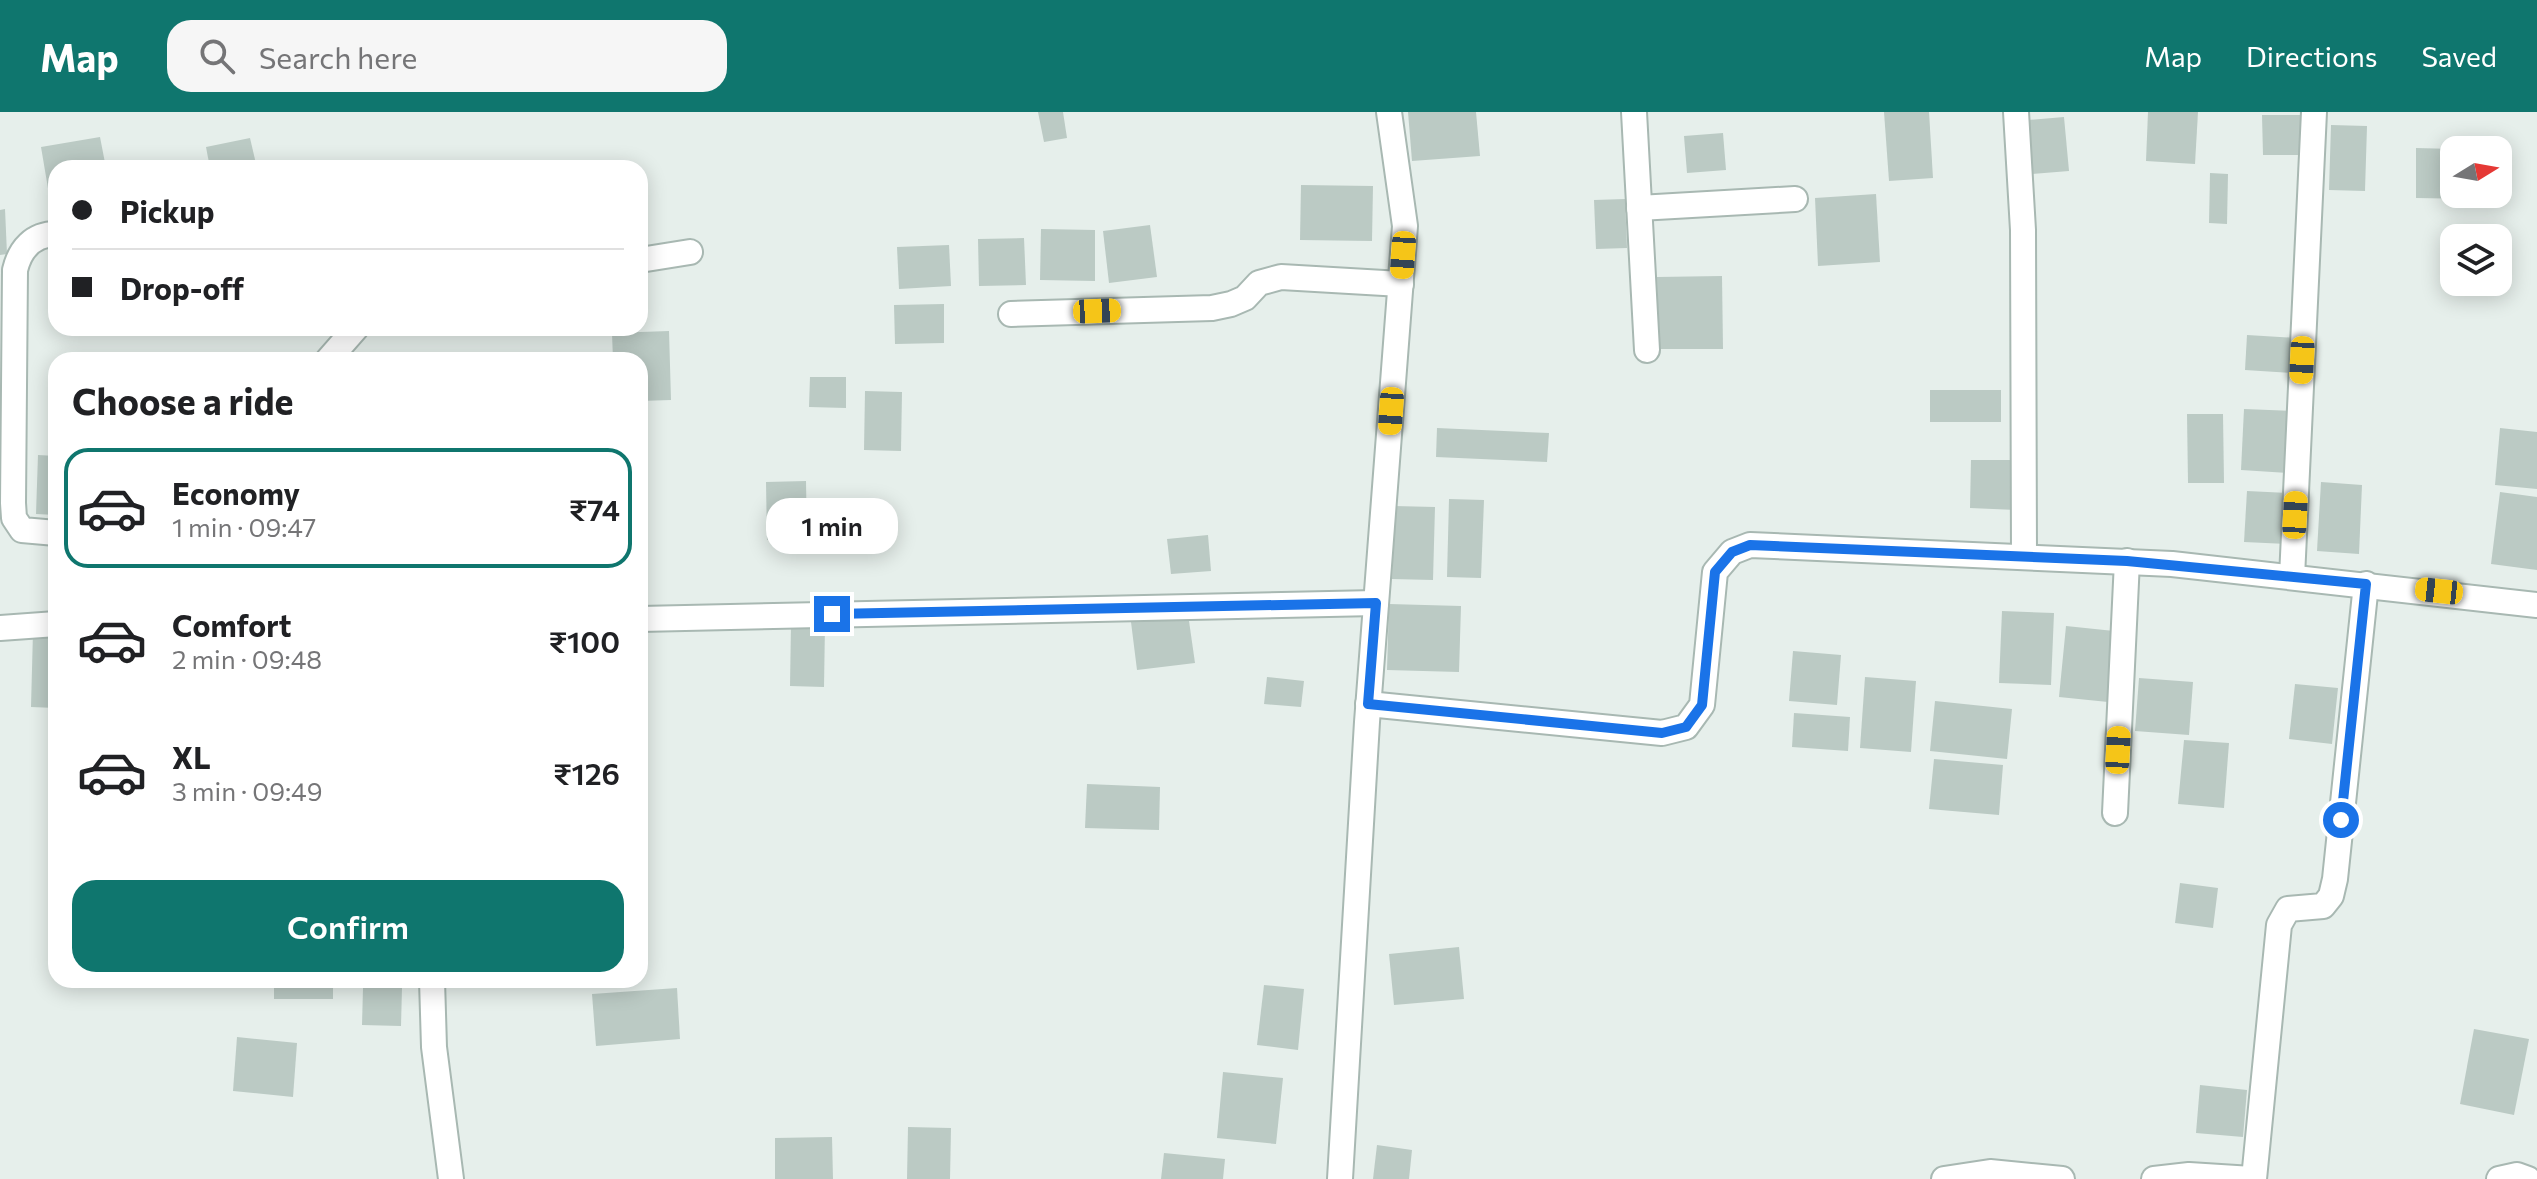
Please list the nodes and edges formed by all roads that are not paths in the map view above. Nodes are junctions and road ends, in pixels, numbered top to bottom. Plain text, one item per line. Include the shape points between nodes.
1 (1389, 112) edge
2 (1634, 112) edge
3 (2016, 112) edge
4 (2314, 112) edge
5 (1795, 199) dead end
6 (1639, 208) junction
7 (48, 237) edge
8 (690, 252) dead end
9 (648, 259) edge
10 (1401, 284) junction
11 (1011, 314) dead end
12 (349, 336) edge
13 (1647, 350) dead end
14 (335, 352) edge
15 (48, 532) edge
16 (2024, 557) junction
17 (2127, 561) junction
18 (2292, 577) junction
19 (2366, 584) junction
20 (1376, 603) junction
21 (2537, 605) edge
22 (648, 619) edge
23 (48, 625) edge
24 (0, 628) edge
25 (1368, 704) junction
26 (2115, 813) dead end
27 (432, 988) edge
28 (2213, 1177) edge
29 (451, 1179) edge
30 (1340, 1179) edge
31 (1944, 1179) edge
32 (2062, 1179) edge
33 (2154, 1179) edge
34 (2253, 1179) edge
35 (2499, 1179) edge
36 (2528, 1179) edge

1 - 10 street via 1405,226
2 - 6 street
3 - 16 street via 2023,230
4 - 18 street
5 - 6 street
6 - 13 street
7 - 15 street via 28,243 15,270 13,503 22,530
8 - 9 street
10 - 11 street via 1281,277 1259,283 1245,298 1212,308
10 - 20 street
12 - 14 street
16 - 17 street
16 - 25 street via 1750,545 1732,552 1715,572 1702,705 1686,727 1662,733
17 - 18 street
17 - 26 street
18 - 19 street
19 - 21 street
19 - 34 street via 2335,879 2323,906 2288,909 2279,925
20 - 22 street
20 - 25 street
23 - 24 street
25 - 30 street
27 - 29 street via 434,1047
28 - 33 street
28 - 34 street
31 - 32 street via 1990,1172
35 - 36 street

